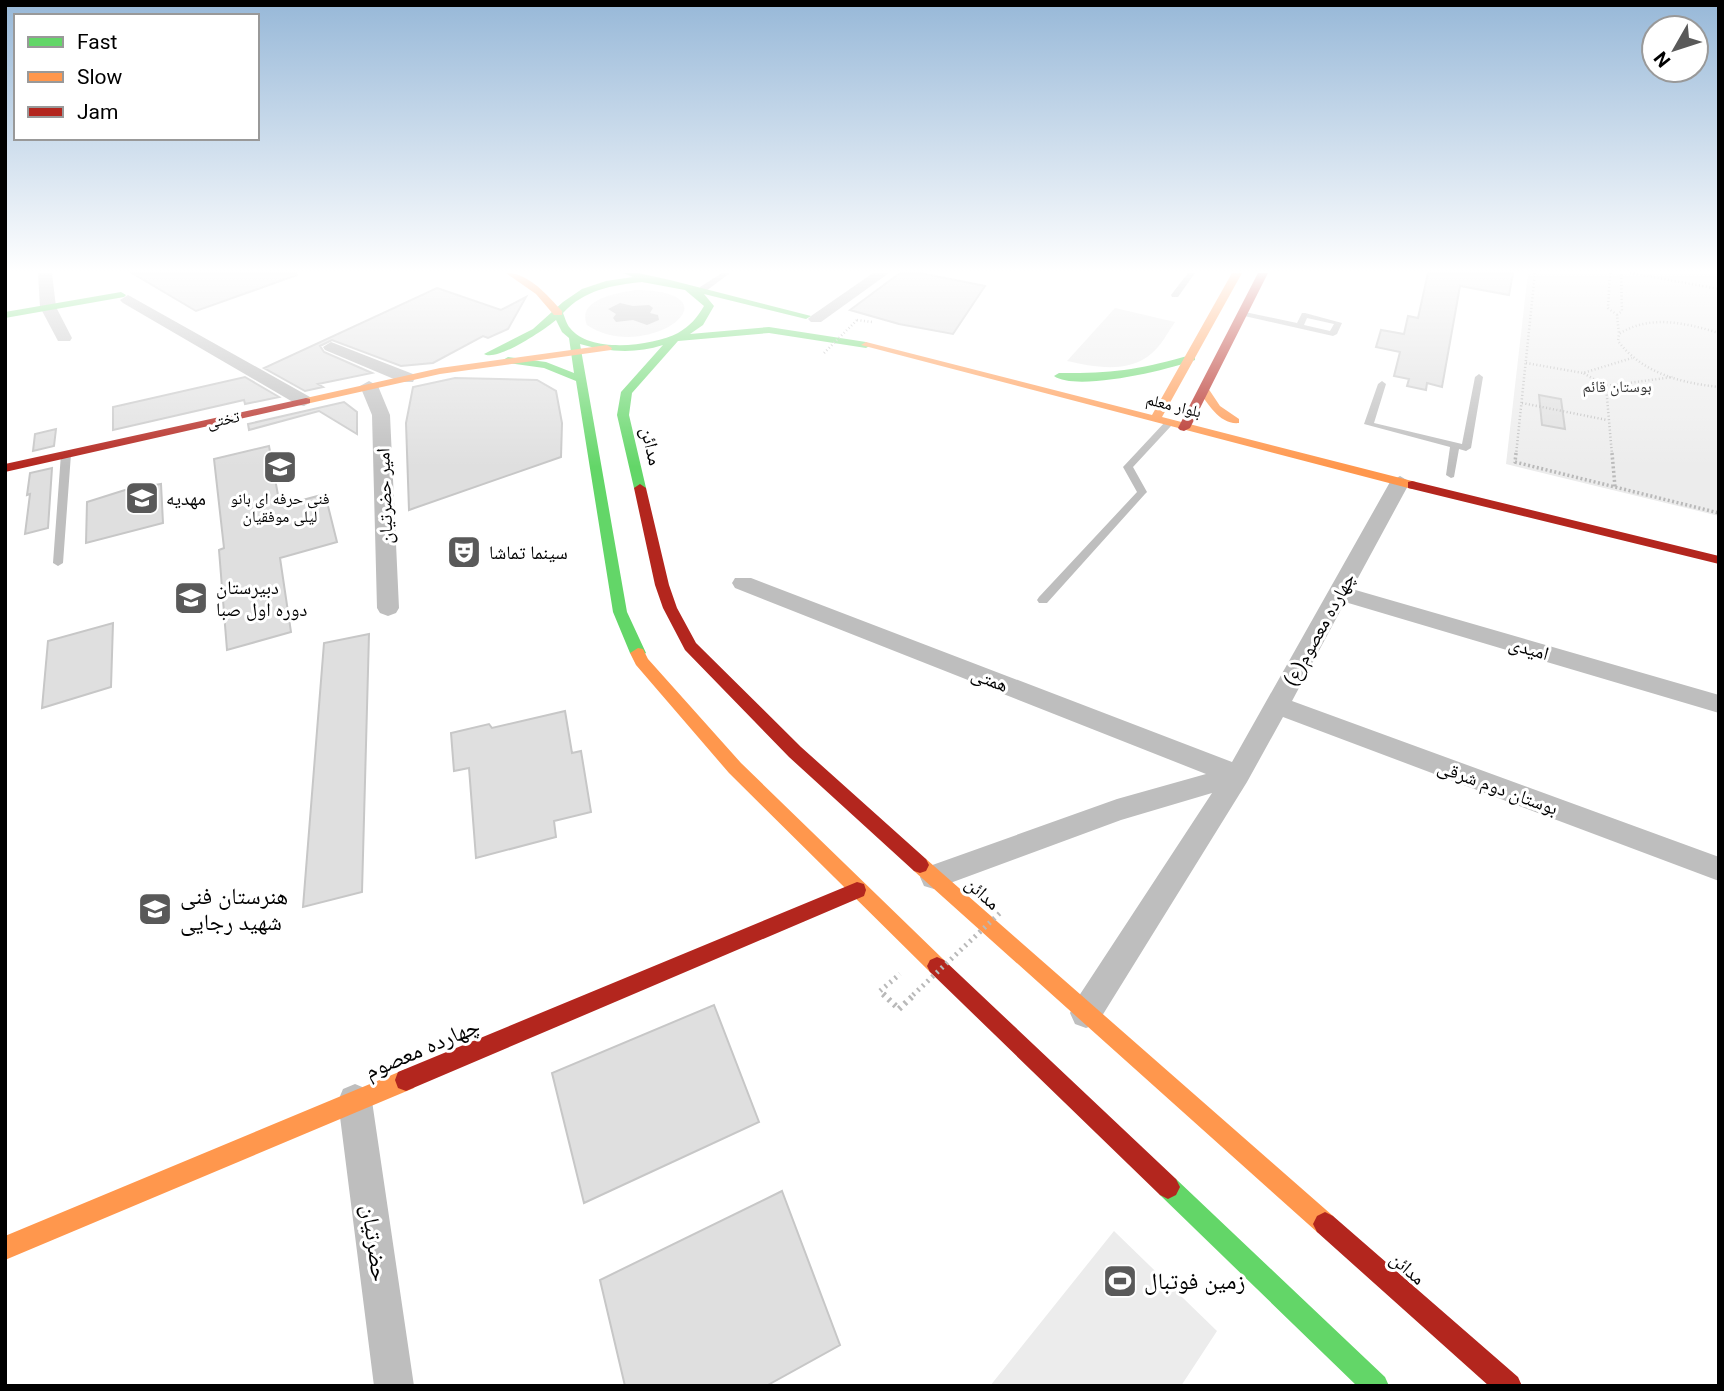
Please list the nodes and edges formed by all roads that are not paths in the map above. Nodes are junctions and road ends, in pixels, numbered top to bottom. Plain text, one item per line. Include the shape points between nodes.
1 (194, 338) edge
2 (524, 338) edge
3 (569, 338) edge
4 (675, 338) joint
5 (831, 338) edge
6 (897, 338) edge
7 (1202, 338) edge
8 (1230, 338) edge
9 (576, 345) junction
10 (331, 347) dead end
11 (612, 347) joint
12 (982, 358) dead end
13 (1191, 358) junction
14 (508, 360) junction
15 (440, 370) junction
16 (1479, 377) dead end
17 (407, 378) junction
18 (582, 380) junction
19 (1382, 384) dead end
20 (369, 386) junction
21 (1204, 390) junction
22 (1125, 393) dead end
23 (304, 401) junction
24 (1158, 402) junction
25 (1193, 410) junction
26 (1169, 424) junction
27 (1455, 445) junction
28 (66, 454) junction
29 (5, 468) edge
30 (1451, 475) dead end
31 (1400, 482) junction
32 (1719, 560) edge
33 (58, 563) dead end
34 (743, 583) dead end
35 (1339, 593) junction
36 (1043, 600) dead end
37 (388, 608) dead end
38 (1719, 704) edge
39 (1277, 705) junction
40 (1238, 775) junction
41 (1719, 869) edge
42 (934, 877) junction
43 (857, 890) junction
44 (1086, 1013) junction
45 (355, 1101) junction
46 (5, 1248) edge
47 (394, 1386) edge
48 (1376, 1386) edge
49 (1509, 1386) edge

1 - 23 street
2 - 15 main road, تختی
3 - 9 main road
4 - 11 main road, بلوار معلم
4 - 42 main road, مدائن via 628,392 623,415 670,608 690,646 796,752
5 - 26 main road, بلوار معلم
6 - 12 main road
7 - 13 main road
8 - 21 main road
9 - 11 main road, تختی
9 - 14 main road, تختی
9 - 18 main road
10 - 17 street
13 - 22 main road, بلوار معلم via 1140,376 1053,374
13 - 24 main road
14 - 15 main road, تختی
14 - 18 main road via 559,368
15 - 17 main road, تختی
16 - 27 lane via 1466,448
17 - 20 main road, تختی
18 - 43 main road via 620,612 641,661 735,768
19 - 27 lane via 1369,424
20 - 23 main road, تختی
20 - 37 street, امیر حضرتیان via 381,415
21 - 25 main road
21 - 25 main road, بلوار معلم via 1216,408 1241,423
23 - 28 main road, تختی
24 - 25 main road, بلوار معلم
24 - 26 main road
25 - 26 main road
26 - 31 main road, بلوار معلم
26 - 36 lane via 1128,467 1142,492
27 - 30 lane
28 - 29 main road, تختی
28 - 33 lane
31 - 32 main road, بلوار معلم
31 - 35 street, چهارده معصوم(ع)
34 - 40 street, همتی
35 - 38 street, امیدی
35 - 39 street, چهارده معصوم(ع)
39 - 40 street, چهارده معصوم(ع)
39 - 41 street, بوستان دوم شرقی
40 - 42 street via 1117,810
40 - 44 street, چهارده معصوم(ع)
42 - 44 main road, مدائن
43 - 45 main road, چهارده معصوم
43 - 48 main road
44 - 49 main road, مدائن
45 - 46 main road, چهارده معصوم
45 - 47 street, حضرتیان

